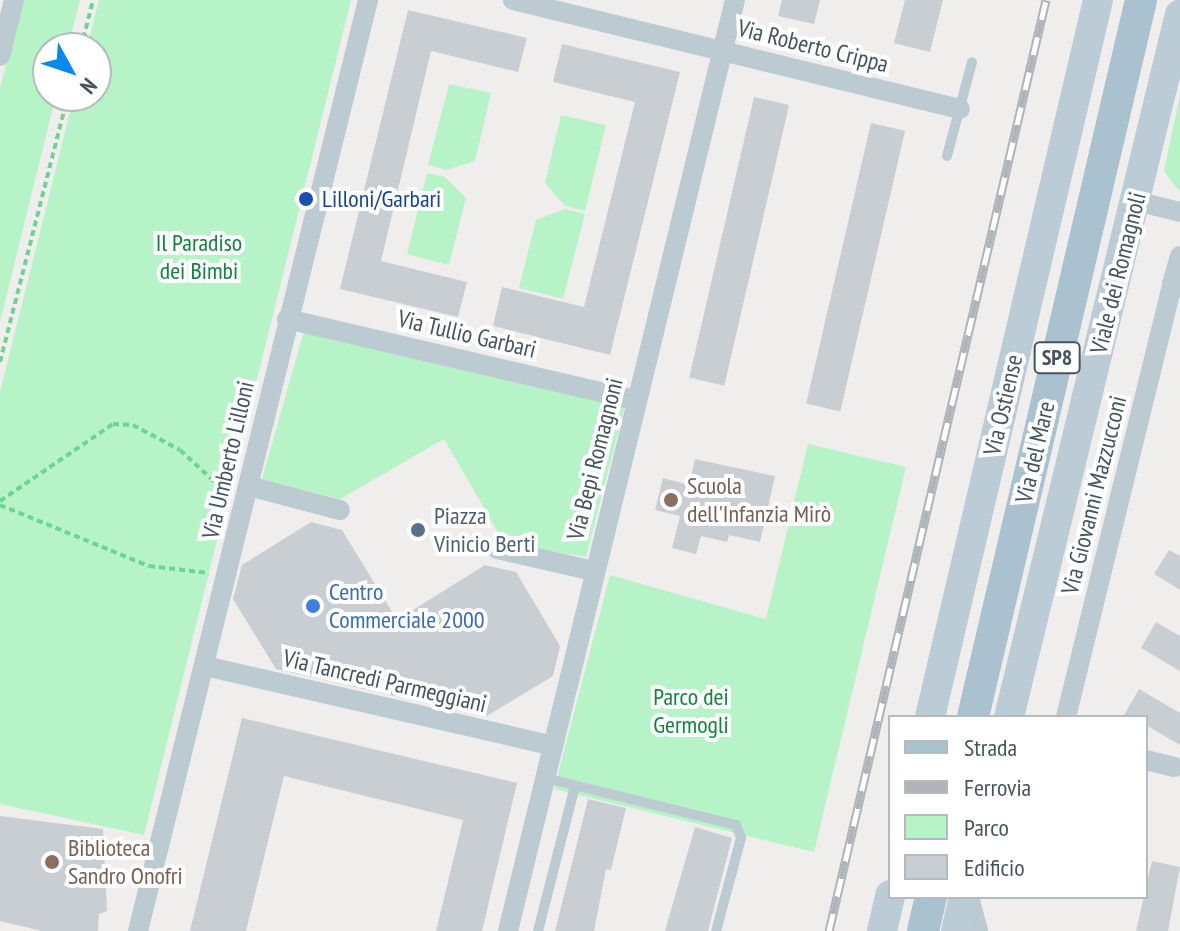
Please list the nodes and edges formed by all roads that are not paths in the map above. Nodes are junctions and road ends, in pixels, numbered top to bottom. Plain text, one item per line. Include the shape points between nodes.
1 (14, 0) edge
2 (368, 0) edge
3 (513, 0) edge
4 (735, 0) edge
5 (1098, 0) edge
6 (1141, 0) edge
7 (1180, 14) edge
8 (723, 51) junction
9 (0, 56) edge
10 (972, 62) dead end
11 (960, 109) junction
12 (947, 156) dead end
13 (1136, 201) junction
14 (1180, 212) edge
15 (1180, 256) edge
16 (1176, 286) edge
17 (287, 319) junction
18 (636, 400) junction
19 (249, 486) junction
20 (340, 510) dead end
21 (497, 549) dead end
22 (594, 571) junction
23 (205, 666) junction
24 (930, 715) edge
25 (973, 715) edge
26 (1009, 715) edge
27 (1067, 715) edge
28 (553, 746) junction
29 (1148, 760) edge
30 (1174, 767) dead end
31 (545, 778) junction
32 (575, 786) junction
33 (889, 899) edge
34 (931, 899) edge
35 (966, 899) edge
36 (968, 899) edge
37 (138, 931) edge
38 (508, 931) edge
39 (538, 931) edge
40 (716, 931) edge
41 (882, 931) edge
42 (923, 931) edge
43 (956, 931) edge
44 (978, 931) edge

1 - 9 street
2 - 17 street, Via Umberto Lilloni
3 - 8 street, Via Roberto Crippa
4 - 8 street, Via Bepi Romagnoni
5 - 24 main road, Via Ostiense
6 - 25 main road, Via del Mare / SP8
7 - 13 main road, Viale dei Romagnoli
8 - 11 street, Via Roberto Crippa
8 - 18 street, Via Bepi Romagnoni
10 - 11 lane
11 - 12 lane
13 - 14 street
13 - 26 main road, Viale dei Romagnoli
15 - 16 street, Via Giovanni Mazzucconi
16 - 27 street, Via Giovanni Mazzucconi
17 - 18 street, Via Tullio Garbari
17 - 19 street, Via Umberto Lilloni
18 - 22 street, Via Bepi Romagnoni
19 - 20 street
19 - 23 street, Via Umberto Lilloni
21 - 22 street
22 - 28 street, Via Bepi Romagnoni
23 - 28 street, Via Tancredi Parmeggiani
23 - 37 street, Via Umberto Lilloni
28 - 31 street, Via Bepi Romagnoni
29 - 30 street
31 - 32 lane
31 - 38 street, Via Bepi Romagnoni
32 - 39 lane
32 - 40 lane via 741,830
33 - 41 main road
34 - 42 main road
35 - 43 main road
36 - 44 street

